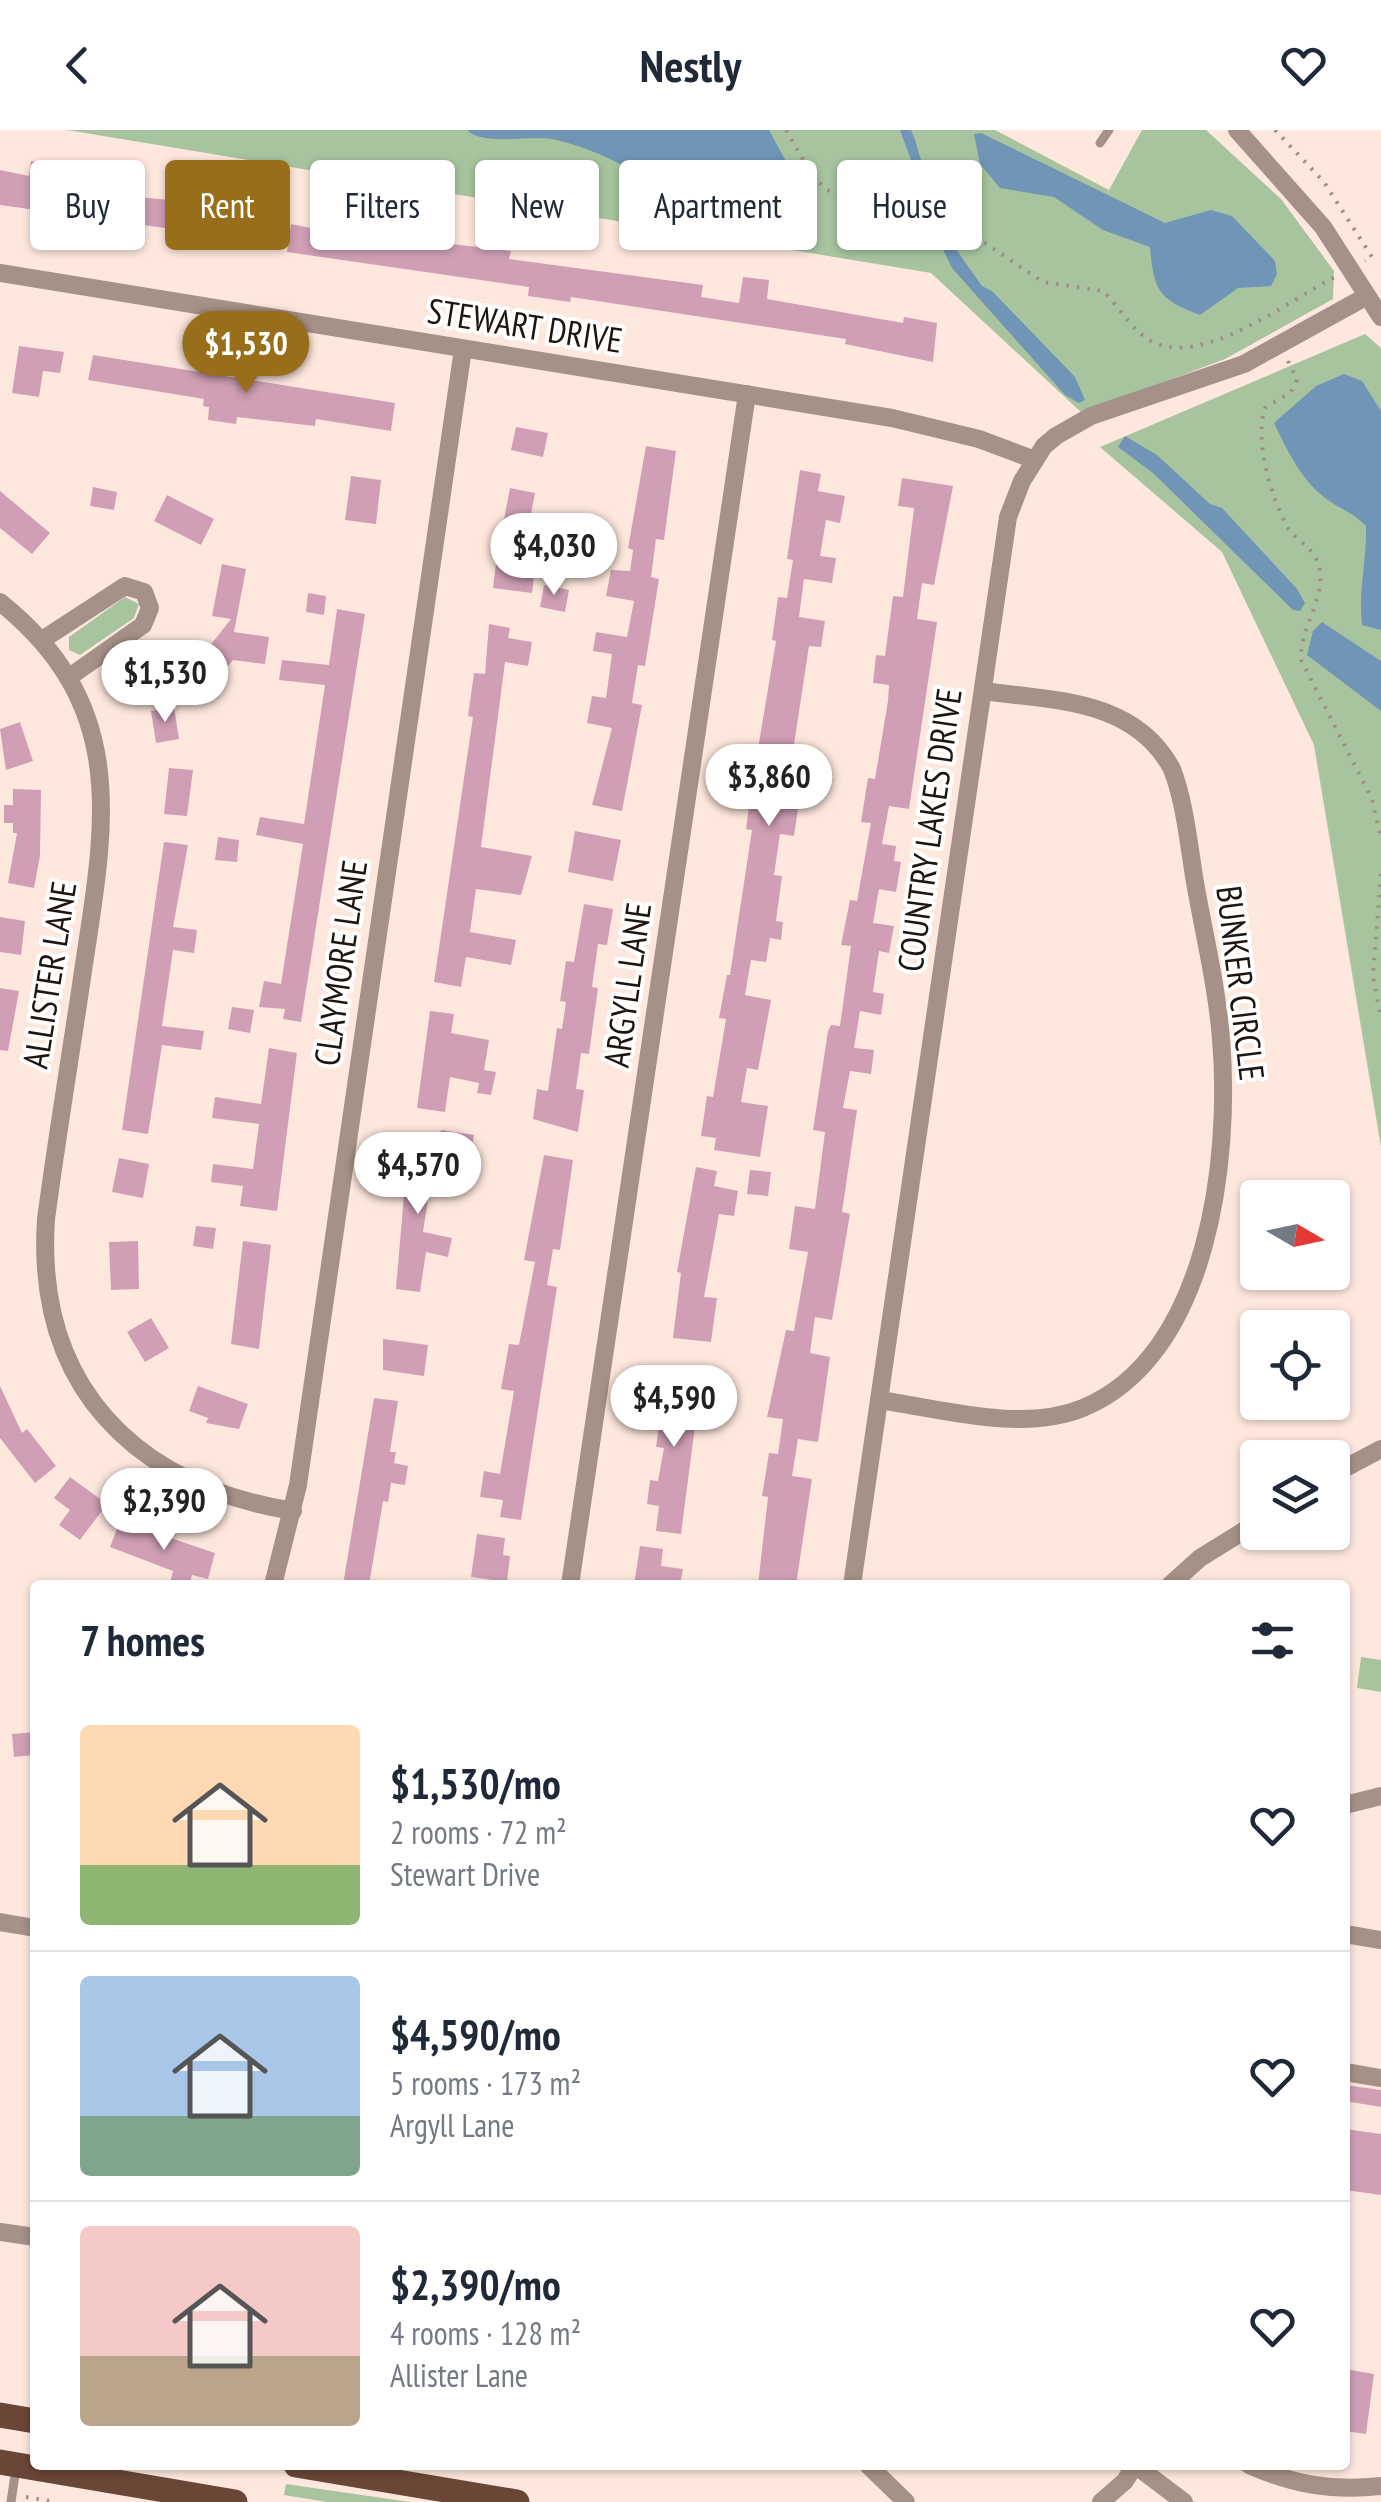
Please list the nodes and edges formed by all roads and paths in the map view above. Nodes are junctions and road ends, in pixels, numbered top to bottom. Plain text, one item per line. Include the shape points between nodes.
1 (786, 130) edge
2 (1109, 130) edge
3 (1237, 130) edge
4 (1275, 130) edge
5 (1100, 144) dead end
6 (1364, 262) dead end
7 (0, 273) edge
8 (1337, 276) dead end
9 (1367, 296) junction
10 (1264, 316) junction
11 (1381, 316) edge
12 (1272, 332) dead end
13 (464, 349) junction
14 (1286, 359) dead end
15 (746, 394) junction
16 (1035, 460) junction
17 (0, 602) edge
18 (42, 640) junction
19 (68, 678) junction
20 (983, 691) junction
21 (1381, 839) edge
22 (1381, 874) edge
23 (1381, 1019) edge
24 (879, 1400) junction
25 (1381, 1450) edge
26 (1350, 1465) edge
27 (293, 1510) junction
28 (1240, 1533) edge
29 (274, 1580) edge
30 (571, 1580) edge
31 (853, 1580) edge
32 (1176, 1580) edge
33 (1381, 1796) edge
34 (1350, 1803) edge
35 (0, 1922) edge
36 (30, 1927) edge
37 (1350, 1935) edge
38 (1381, 1940) edge
39 (1350, 2073) edge
40 (1381, 2078) edge
41 (0, 2232) edge
42 (30, 2237) edge
43 (0, 2416) edge
44 (30, 2420) edge
45 (8, 2464) edge
46 (44, 2470) edge
47 (326, 2470) edge
48 (873, 2470) edge
49 (1132, 2470) edge
50 (1142, 2470) edge
51 (1260, 2470) edge
52 (1381, 2486) edge
53 (27, 2497) dead end
54 (11, 2502) edge
55 (56, 2502) edge
56 (235, 2502) edge
57 (517, 2502) edge
58 (906, 2502) edge
59 (1101, 2502) edge
60 (1184, 2502) edge

1 - 10 path via 827,190 920,222 958,226 1043,282 1103,291 1150,340 1195,348
2 - 5 lane
3 - 9 street via 1296,193
4 - 6 path via 1346,211 1372,258
7 - 13 street, STEWART DRIVE
8 - 10 path
9 - 11 street
9 - 16 street, COUNTRY LAKES DRIVE via 1244,364 1080,421
10 - 12 path
13 - 15 street, STEWART DRIVE
13 - 27 street, CLAYMORE LANE
14 - 21 path via 1297,380 1292,392 1265,408 1259,426 1290,531 1318,562 1320,584 1301,660 1372,799
15 - 16 street, STEWART DRIVE via 924,424
15 - 30 street, ARGYLL LANE
16 - 20 street, COUNTRY LAKES DRIVE via 1008,517
17 - 18 street, ALLISTER LANE
18 - 19 street, ALLISTER LANE
18 - 19 street via 125,586 144,592 150,608 143,625
19 - 27 street, ALLISTER LANE via 90,724 104,810 46,1219 44,1271 56,1325 82,1385 134,1447 206,1490
20 - 24 street, COUNTRY LAKES DRIVE
20 - 24 street, BUNKER CIRCLE via 1122,717 1147,734 1172,769 1221,1038 1216,1176 1173,1326 1152,1359 1108,1396 1035,1418
22 - 23 path via 1372,976
24 - 31 street, COUNTRY LAKES DRIVE
25 - 26 street
27 - 29 street, CLAYMORE LANE
28 - 32 street
33 - 34 street
35 - 36 street
37 - 38 street
39 - 40 street
41 - 42 street
43 - 44 main road
45 - 54 lane
46 - 56 main road
47 - 57 main road
48 - 58 street
49 - 59 street
50 - 60 street
51 - 52 street via 1290,2483 1341,2490
53 - 55 path

